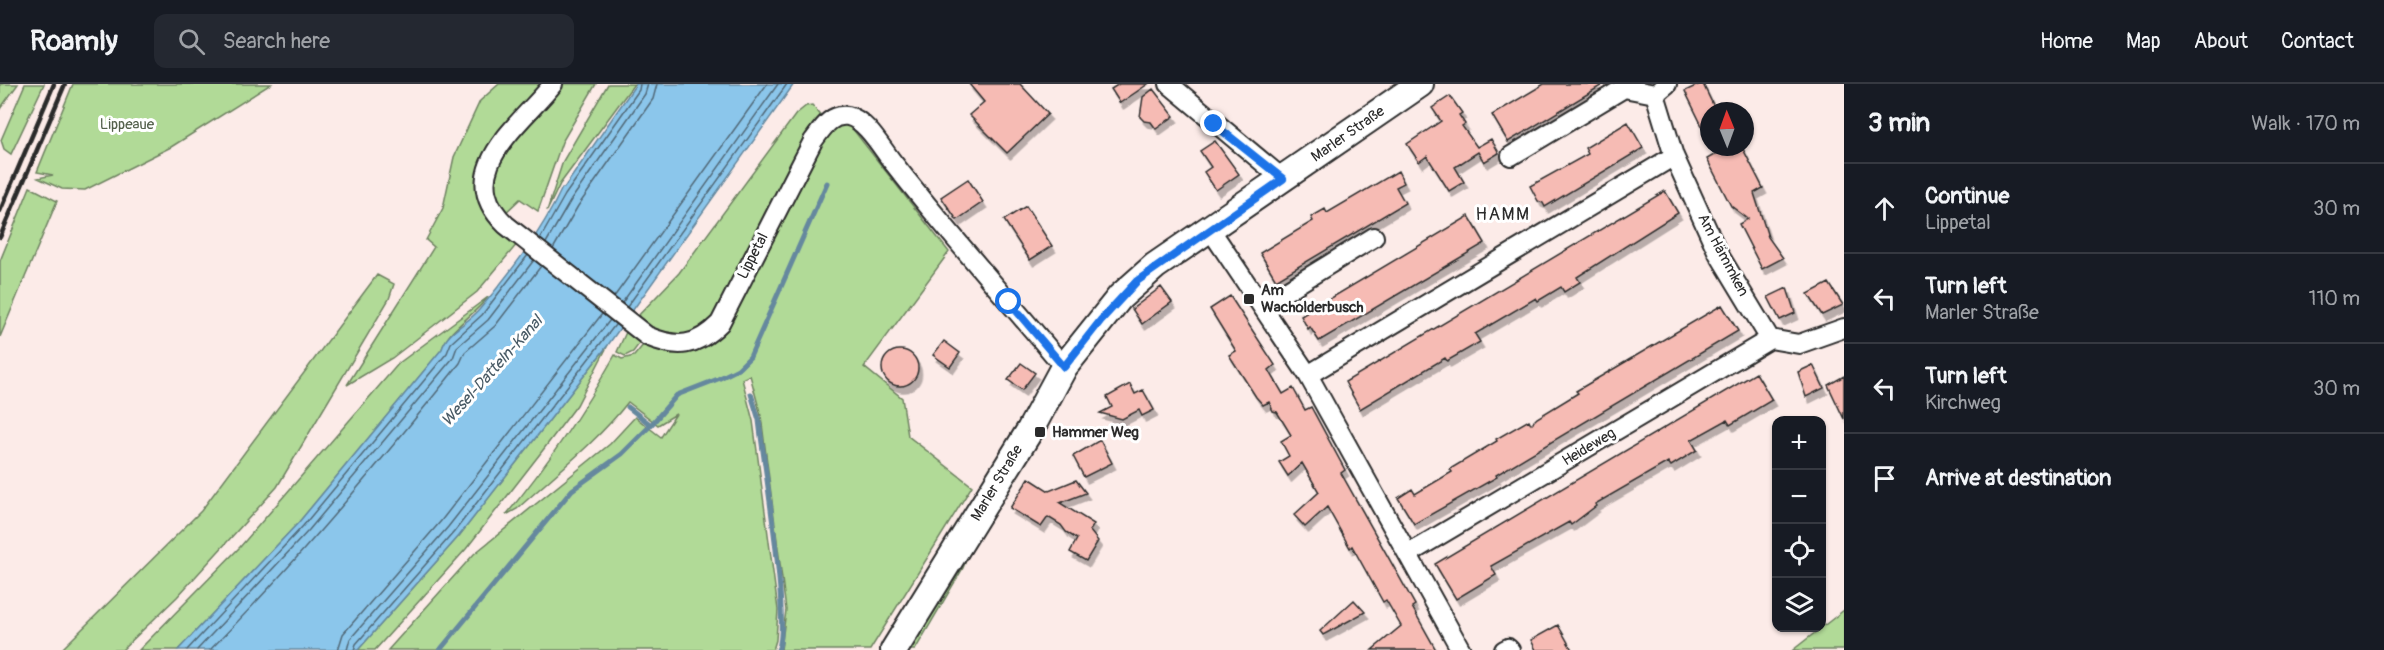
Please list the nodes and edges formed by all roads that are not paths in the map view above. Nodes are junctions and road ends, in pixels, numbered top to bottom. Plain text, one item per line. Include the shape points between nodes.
1 (553, 84) edge
2 (1169, 84) edge
3 (1420, 84) edge
4 (1661, 89) edge
5 (1511, 156) dead end
6 (1674, 156) junction
7 (1283, 179) junction
8 (1210, 229) junction
9 (1374, 237) dead end
10 (1263, 305) junction
11 (1844, 328) edge
12 (1770, 339) junction
13 (1064, 367) junction
14 (1308, 375) junction
15 (1408, 554) junction
16 (894, 650) edge
17 (1461, 650) edge
18 (1504, 650) edge
19 (1510, 650) edge

1 - 13 street, Lippetal via 497,149 485,176 487,201 518,235 647,336 672,344 700,340 711,333 724,316 813,141 826,123 847,116 864,127
2 - 7 street
3 - 7 main road, Marler Straße
4 - 5 street, Am Hämmken via 1624,88
4 - 6 street, Am Hämmken
6 - 12 street, Am Hämmken via 1718,253
6 - 14 street
7 - 8 main road, Marler Straße
8 - 10 street
8 - 13 main road, Marler Straße via 1137,281
9 - 10 street
10 - 14 street
11 - 12 street via 1798,344
12 - 15 street, Heideweg
13 - 16 main road, Marler Straße via 1030,430
14 - 15 street
15 - 17 street
18 - 19 street

